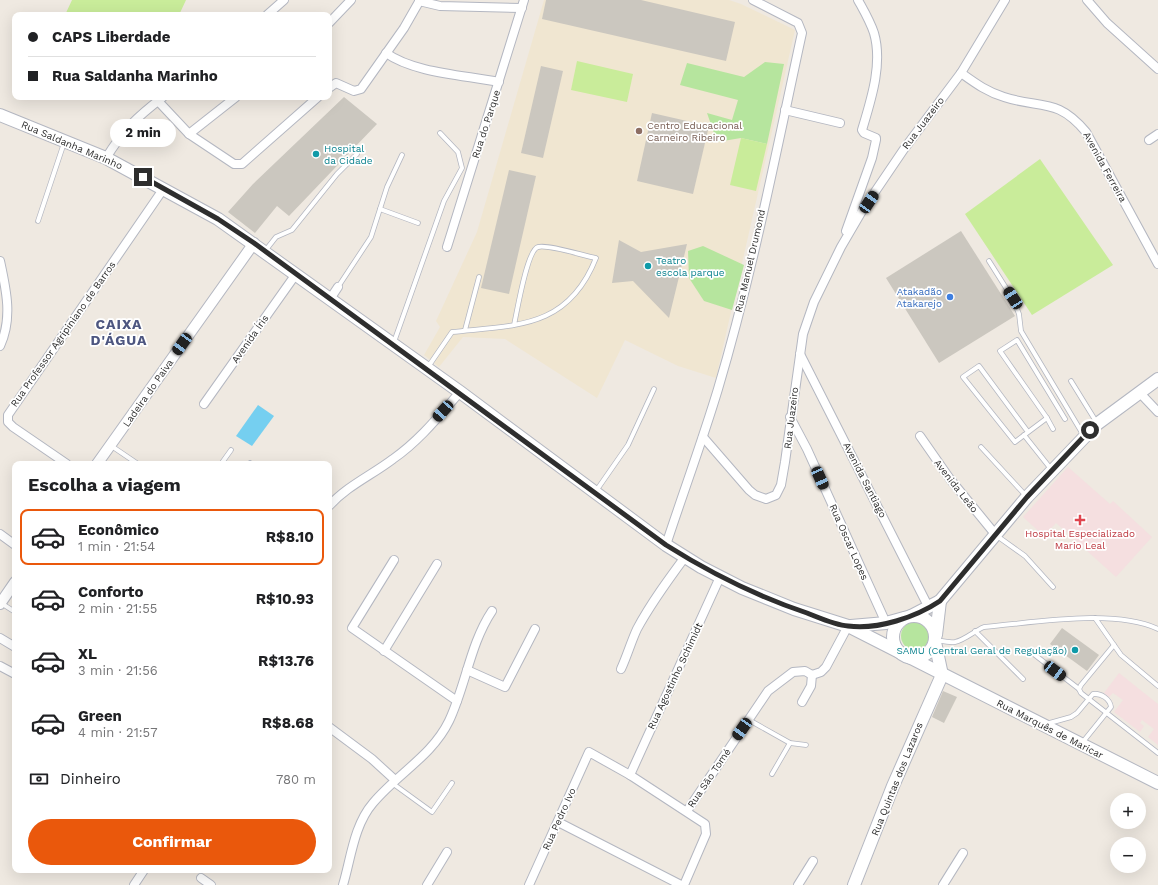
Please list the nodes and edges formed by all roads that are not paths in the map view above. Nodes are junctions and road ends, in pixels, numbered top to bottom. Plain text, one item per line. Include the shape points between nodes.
1 (274, 0) edge
2 (284, 0) edge
3 (351, 0) edge
4 (419, 0) edge
5 (753, 0) edge
6 (858, 0) edge
7 (1005, 0) edge
8 (1087, 0) edge
9 (764, 2) edge
10 (523, 4) edge
11 (273, 9) junction
12 (270, 12) edge
13 (332, 20) edge
14 (386, 53) junction
15 (1158, 69) edge
16 (961, 73) junction
17 (499, 82) junction
18 (332, 86) edge
19 (160, 100) edge
20 (162, 100) edge
21 (232, 100) edge
22 (315, 100) edge
23 (785, 110) junction
24 (0, 115) edge
25 (840, 122) dead end
26 (440, 133) dead end
27 (189, 134) junction
28 (1158, 134) edge
29 (65, 140) junction
30 (1149, 140) dead end
31 (357, 154) dead end
32 (402, 155) dead end
33 (106, 158) junction
34 (164, 188) junction
35 (380, 209) junction
36 (38, 221) dead end
37 (418, 223) dead end
38 (254, 243) junction
39 (447, 247) dead end
40 (841, 247) junction
41 (265, 251) junction
42 (0, 261) edge
43 (989, 261) dead end
44 (1158, 264) edge
45 (296, 274) junction
46 (479, 276) dead end
47 (338, 287) joint
48 (330, 299) junction
49 (514, 325) junction
50 (464, 330) junction
51 (393, 344) junction
52 (0, 346) edge
53 (800, 354) junction
54 (427, 369) junction
55 (1158, 379) edge
56 (1071, 381) dead end
57 (654, 389) dead end
58 (460, 392) junction
59 (1140, 392) junction
60 (204, 404) dead end
61 (1158, 412) edge
62 (790, 417) junction
63 (1047, 418) junction
64 (1065, 419) dead end
65 (1097, 424) junction
66 (1053, 429) dead end
67 (1028, 432) junction
68 (920, 436) dead end
69 (1024, 436) junction
70 (1084, 436) junction
71 (703, 437) junction
72 (110, 445) junction
73 (982, 447) dead end
74 (231, 450) dead end
75 (63, 461) edge
76 (99, 461) edge
77 (134, 461) edge
78 (223, 461) edge
79 (1052, 470) junction
80 (595, 492) junction
81 (1027, 497) junction
82 (332, 503) edge
83 (0, 534) edge
84 (995, 534) junction
85 (12, 543) edge
86 (666, 545) junction
87 (685, 556) junction
88 (394, 560) dead end
89 (437, 564) dead end
90 (720, 577) junction
91 (12, 586) edge
92 (1053, 587) dead end
93 (940, 601) junction
94 (0, 603) edge
95 (929, 608) junction
96 (12, 610) edge
97 (492, 611) dead end
98 (909, 617) junction
99 (1095, 618) junction
100 (886, 623) junction
101 (536, 629) dead end
102 (1158, 629) edge
103 (975, 631) junction
104 (845, 632) junction
105 (0, 638) edge
106 (935, 640) junction
107 (12, 644) edge
108 (1114, 645) junction
109 (384, 651) junction
110 (1031, 652) dead end
111 (905, 655) junction
112 (0, 666) edge
113 (621, 669) dead end
114 (468, 670) junction
115 (12, 672) edge
116 (812, 675) junction
117 (942, 675) junction
118 (1023, 679) dead end
119 (1158, 686) edge
120 (1079, 689) junction
121 (1089, 699) junction
122 (457, 701) junction
123 (802, 702) dead end
124 (1107, 713) junction
125 (749, 720) junction
126 (1042, 725) junction
127 (332, 729) edge
128 (790, 743) junction
129 (1081, 744) junction
130 (806, 745) dead end
131 (1158, 754) edge
132 (630, 774) junction
133 (772, 774) dead end
134 (393, 782) junction
135 (452, 783) dead end
136 (1158, 783) edge
137 (687, 811) junction
138 (558, 822) junction
139 (447, 852) dead end
140 (963, 853) dead end
141 (812, 861) dead end
142 (142, 873) edge
143 (201, 878) dead end
144 (134, 885) edge
145 (210, 885) edge
146 (343, 885) edge
147 (427, 885) edge
148 (529, 885) edge
149 (682, 885) edge
150 (798, 885) edge
151 (854, 885) edge
152 (943, 885) edge

1 - 11 street
2 - 11 street
3 - 13 street
4 - 10 street via 440,6
4 - 14 street via 404,28
5 - 9 street, Rua Manuel Drumond
6 - 40 street, Rua Juazeiro via 870,21 877,49 873,89 862,130 874,136 876,140
7 - 16 street, Rua Juazeiro
8 - 15 street via 1107,23
9 - 23 street, Rua Manuel Drumond via 798,23 801,28
10 - 17 street, Rua do Parque
11 - 12 street
14 - 17 street via 395,60 414,67
14 - 18 street via 361,89 354,91 336,83
16 - 40 street, Rua Juazeiro via 902,153
16 - 44 street, Avenida Ferreira via 987,91 1006,98 1058,109 1070,115 1090,139
17 - 39 street, Rua do Parque
19 - 33 street via 146,109 123,132
20 - 27 street
21 - 27 street
22 - 27 street via 242,164 234,164
23 - 25 street
23 - 71 street, Rua Manuel Drumond via 740,306
24 - 29 main road, Rua Saldanha Marinho
26 - 51 lane via 458,152 462,168 444,201
28 - 30 street
29 - 33 main road, Rua Saldanha Marinho
29 - 36 lane
31 - 41 lane via 337,174 292,230 276,237
32 - 35 lane
33 - 34 main road, Rua Saldanha Marinho
34 - 38 main road, Rua Saldanha Marinho
34 - 75 street, Rua Professor Agripiniano de Barros via 8,415 8,422 13,427
35 - 37 lane
35 - 47 lane via 371,237
38 - 41 main road, Rua Saldanha Marinho
38 - 72 street, Ladeira do Paiva
40 - 53 street, Rua Juazeiro via 809,316
41 - 45 main road, Rua Saldanha Marinho
42 - 52 street via 8,312
43 - 70 lane via 1013,298 1019,314 1021,331
45 - 48 main road, Rua Saldanha Marinho
45 - 60 street, Avenida Íris
46 - 50 lane
47 - 48 street
48 - 51 main road, Rua Saldanha Marinho
49 - 49 lane via 538,320 565,304 578,292 596,258 549,248 535,248 529,260
49 - 50 lane
50 - 54 lane via 452,332
51 - 54 main road, Rua Saldanha Marinho
53 - 62 street, Rua Juazeiro
53 - 95 street, Avenida Santiago
54 - 58 main road, Rua Saldanha Marinho
55 - 59 main road
56 - 65 lane
57 - 80 lane via 628,445
58 - 80 main road, Rua Saldanha Marinho
58 - 82 street via 411,445 343,492
59 - 61 street
59 - 65 main road
62 - 71 street, Rua Juazeiro via 781,485 776,495 769,498 760,497 749,490
62 - 100 street, Rua Oscar Lopes
63 - 64 lane via 1000,351 1017,340
63 - 66 lane
63 - 67 lane
65 - 70 main road
67 - 69 lane
67 - 69 lane via 979,366 963,377 1015,442
68 - 84 street, Avenida Leão via 950,479
69 - 79 lane
70 - 79 main road
71 - 86 street, Rua Manuel Drumond
72 - 76 street, Ladeira do Paiva
72 - 77 lane
73 - 81 lane
74 - 78 lane
79 - 81 main road
80 - 86 main road, Rua Saldanha Marinho
81 - 84 main road
83 - 85 street
84 - 92 lane via 1025,556
84 - 93 main road
86 - 87 main road, Rua Saldanha Marinho
87 - 90 main road, Rua Saldanha Marinho
87 - 113 street via 647,612
88 - 109 street via 352,628
89 - 109 street
90 - 104 main road, Rua Saldanha Marinho
90 - 132 street, Rua Agostinho Schimidt
91 - 94 street
93 - 95 main road, Rua Saldanha Marinho
93 - 106 main road
94 - 96 lane
95 - 98 main road, Rua Saldanha Marinho
97 - 114 street via 480,631
98 - 100 main road, Rua Saldanha Marinho
98 - 106 main road via 923,618 929,622 935,632
98 - 111 main road via 897,625 894,631 895,644
99 - 102 lane via 1135,622
99 - 103 lane via 984,627
99 - 108 lane
100 - 104 main road, Rua Saldanha Marinho
101 - 114 street via 505,687
103 - 106 lane via 960,641
103 - 118 lane
104 - 111 main road, Rua Saldanha Marinho
104 - 116 street via 826,668
105 - 107 street
106 - 111 main road via 932,648 924,655 913,658
106 - 117 main road
108 - 119 lane via 1125,659
108 - 120 lane
109 - 122 street
110 - 120 lane
111 - 117 main road, Rua Marquês de Maricar
112 - 115 street
114 - 122 street
116 - 123 street via 811,686
116 - 125 street, Rua Sāo Tomé via 804,671 793,672 768,691
117 - 126 main road, Rua Marquês de Maricar
117 - 151 main road, Rua Quintas dos Lazaros via 893,786
120 - 121 lane
121 - 124 lane
121 - 124 lane via 1095,693 1109,701 1111,707
121 - 126 lane via 1070,717
122 - 134 street via 439,737 416,763
124 - 129 lane
124 - 131 lane
125 - 128 lane
125 - 137 street, Rua Sāo Tomé
126 - 129 main road, Rua Marquês de Maricar
127 - 134 street via 372,759
128 - 130 lane
128 - 133 lane
129 - 136 main road, Rua Marquês de Maricar
132 - 137 street
132 - 138 street, Rua Pedro Ivo via 589,752
134 - 135 lane via 432,812
134 - 146 street via 362,819
137 - 149 street via 704,823 707,830
138 - 148 street, Rua Pedro Ivo
138 - 149 street
139 - 147 street
140 - 152 street
141 - 150 street
142 - 144 street
143 - 145 street

